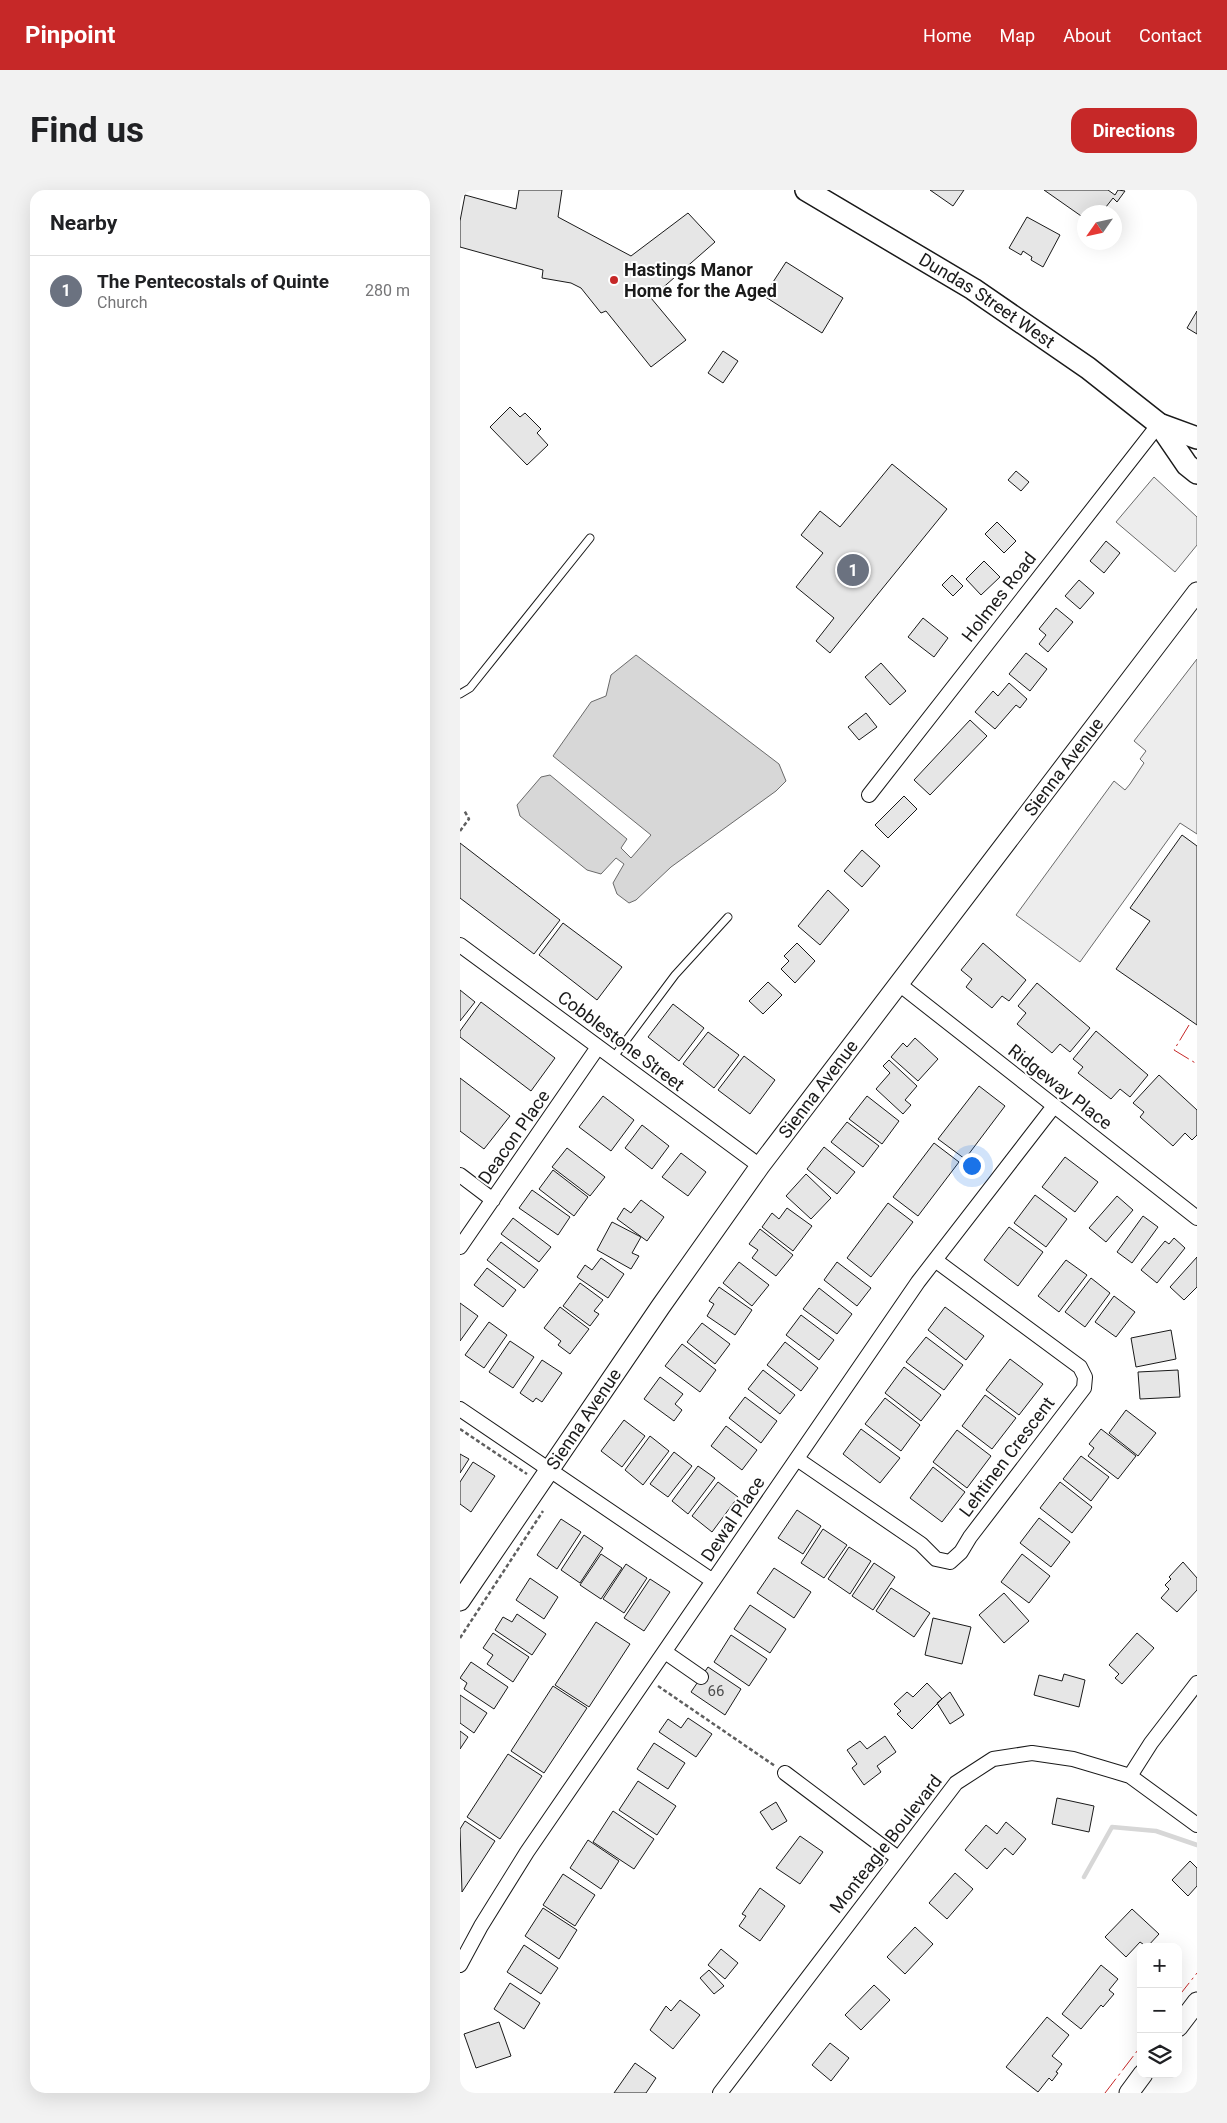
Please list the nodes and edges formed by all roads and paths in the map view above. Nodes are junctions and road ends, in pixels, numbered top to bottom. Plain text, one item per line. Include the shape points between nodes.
1 (806, 190) edge
2 (1160, 424) junction
3 (1197, 438) edge
4 (1197, 473) edge
5 (590, 538) dead end
6 (1197, 592) edge
7 (460, 694) edge
8 (869, 795) dead end
9 (464, 810) dead end
10 (460, 831) edge
11 (728, 917) dead end
12 (460, 944) edge
13 (900, 984) junction
14 (598, 1047) junction
15 (613, 1058) junction
16 (1054, 1106) junction
17 (760, 1166) junction
18 (460, 1175) edge
19 (492, 1200) junction
20 (1197, 1218) edge
21 (460, 1247) edge
22 (936, 1260) junction
23 (460, 1409) edge
24 (797, 1459) junction
25 (548, 1469) junction
26 (545, 1509) dead end
27 (713, 1581) junction
28 (460, 1601) edge
29 (460, 1638) edge
30 (665, 1652) junction
31 (701, 1677) dead end
32 (646, 1678) junction
33 (1197, 1684) edge
34 (786, 1773) joint
35 (1130, 1776) junction
36 (1197, 1824) edge
37 (898, 1858) junction
38 (460, 1966) edge
39 (1197, 2002) edge
40 (1182, 2022) edge
41 (1140, 2078) edge
42 (720, 2093) edge
43 (1129, 2093) edge

1 - 2 main road, Dundas Street West via 974,289 1088,368
2 - 3 main road, Dundas Street West
2 - 4 main road, Dundas Street West via 1186,464
2 - 8 street, Holmes Road
5 - 7 lane via 470,688
6 - 13 street, Sienna Avenue
9 - 10 path via 469,819
11 - 15 lane via 675,975
12 - 14 street, Cobblestone Street
13 - 16 street, Ridgeway Place
13 - 17 street, Sienna Avenue
14 - 15 street, Cobblestone Street
14 - 19 street, Deacon Place
15 - 17 street, Cobblestone Street
16 - 20 street, Ridgeway Place
16 - 22 street, Dewal Place
17 - 25 street, Sienna Avenue
18 - 19 street
19 - 21 street, Deacon Place
22 - 24 street, Dewal Place
22 - 24 street, Lehtinen Crescent via 1080,1367 1085,1377 1084,1388 961,1552 950,1562 936,1559 921,1544
23 - 25 street
24 - 27 street, Dewal Place
25 - 27 street
25 - 28 street, Sienna Avenue
26 - 29 path
27 - 30 street, Dewal Place
30 - 31 street
30 - 32 street, Dewal Place
32 - 34 path
32 - 38 street, Dewal Place via 527,1852
33 - 35 street
34 - 37 street
35 - 36 street, Monteagle Boulevard
35 - 37 street, Monteagle Boulevard via 1074,1758 1032,1753 993,1760 956,1783
37 - 42 street, Monteagle Boulevard
39 - 40 street
41 - 43 street

